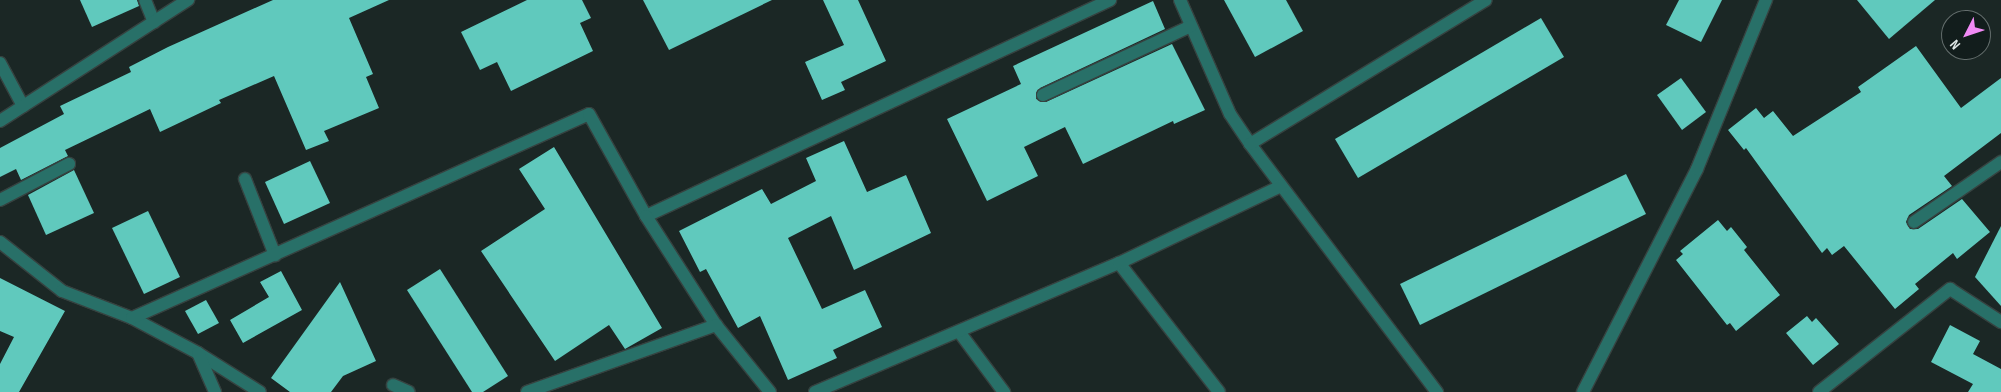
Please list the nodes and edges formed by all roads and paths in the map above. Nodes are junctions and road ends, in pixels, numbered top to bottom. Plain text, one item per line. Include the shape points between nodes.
1 (145, 0) edge
2 (188, 0) edge
3 (1110, 0) edge
4 (1180, 0) edge
5 (1486, 0) edge
6 (1766, 0) edge
7 (154, 22) junction
8 (1191, 26) junction
9 (0, 63) edge
10 (1043, 95) dead end
11 (23, 106) junction
12 (0, 121) edge
13 (1250, 144) junction
14 (2001, 162) edge
15 (69, 164) dead end
16 (245, 179) dead end
17 (1281, 186) junction
18 (0, 200) edge
19 (646, 216) junction
20 (1914, 222) dead end
21 (0, 242) edge
22 (275, 255) junction
23 (1120, 263) junction
24 (132, 318) junction
25 (2001, 322) edge
26 (716, 325) junction
27 (960, 333) junction
28 (198, 353) junction
29 (393, 385) dead end
30 (215, 392) edge
31 (260, 392) edge
32 (409, 392) edge
33 (527, 392) edge
34 (770, 392) edge
35 (815, 392) edge
36 (1004, 392) edge
37 (1219, 392) edge
38 (1437, 392) edge
39 (1583, 392) edge
40 (1819, 392) edge

1 - 7 street
2 - 7 street
3 - 19 street
4 - 8 street
5 - 13 street
6 - 39 street via 1697,169
7 - 11 street
8 - 10 street
8 - 13 street via 1230,114
9 - 11 street
11 - 12 street
13 - 17 street
14 - 20 street
15 - 18 street
16 - 22 street
17 - 23 street
17 - 38 street
19 - 22 street via 589,114
19 - 26 street
21 - 24 street via 62,291
22 - 24 street
23 - 27 street
23 - 37 street
24 - 28 street
25 - 40 street via 1950,289
26 - 33 street
26 - 34 street
27 - 35 street
27 - 36 street
28 - 30 street
28 - 31 street
29 - 32 street

